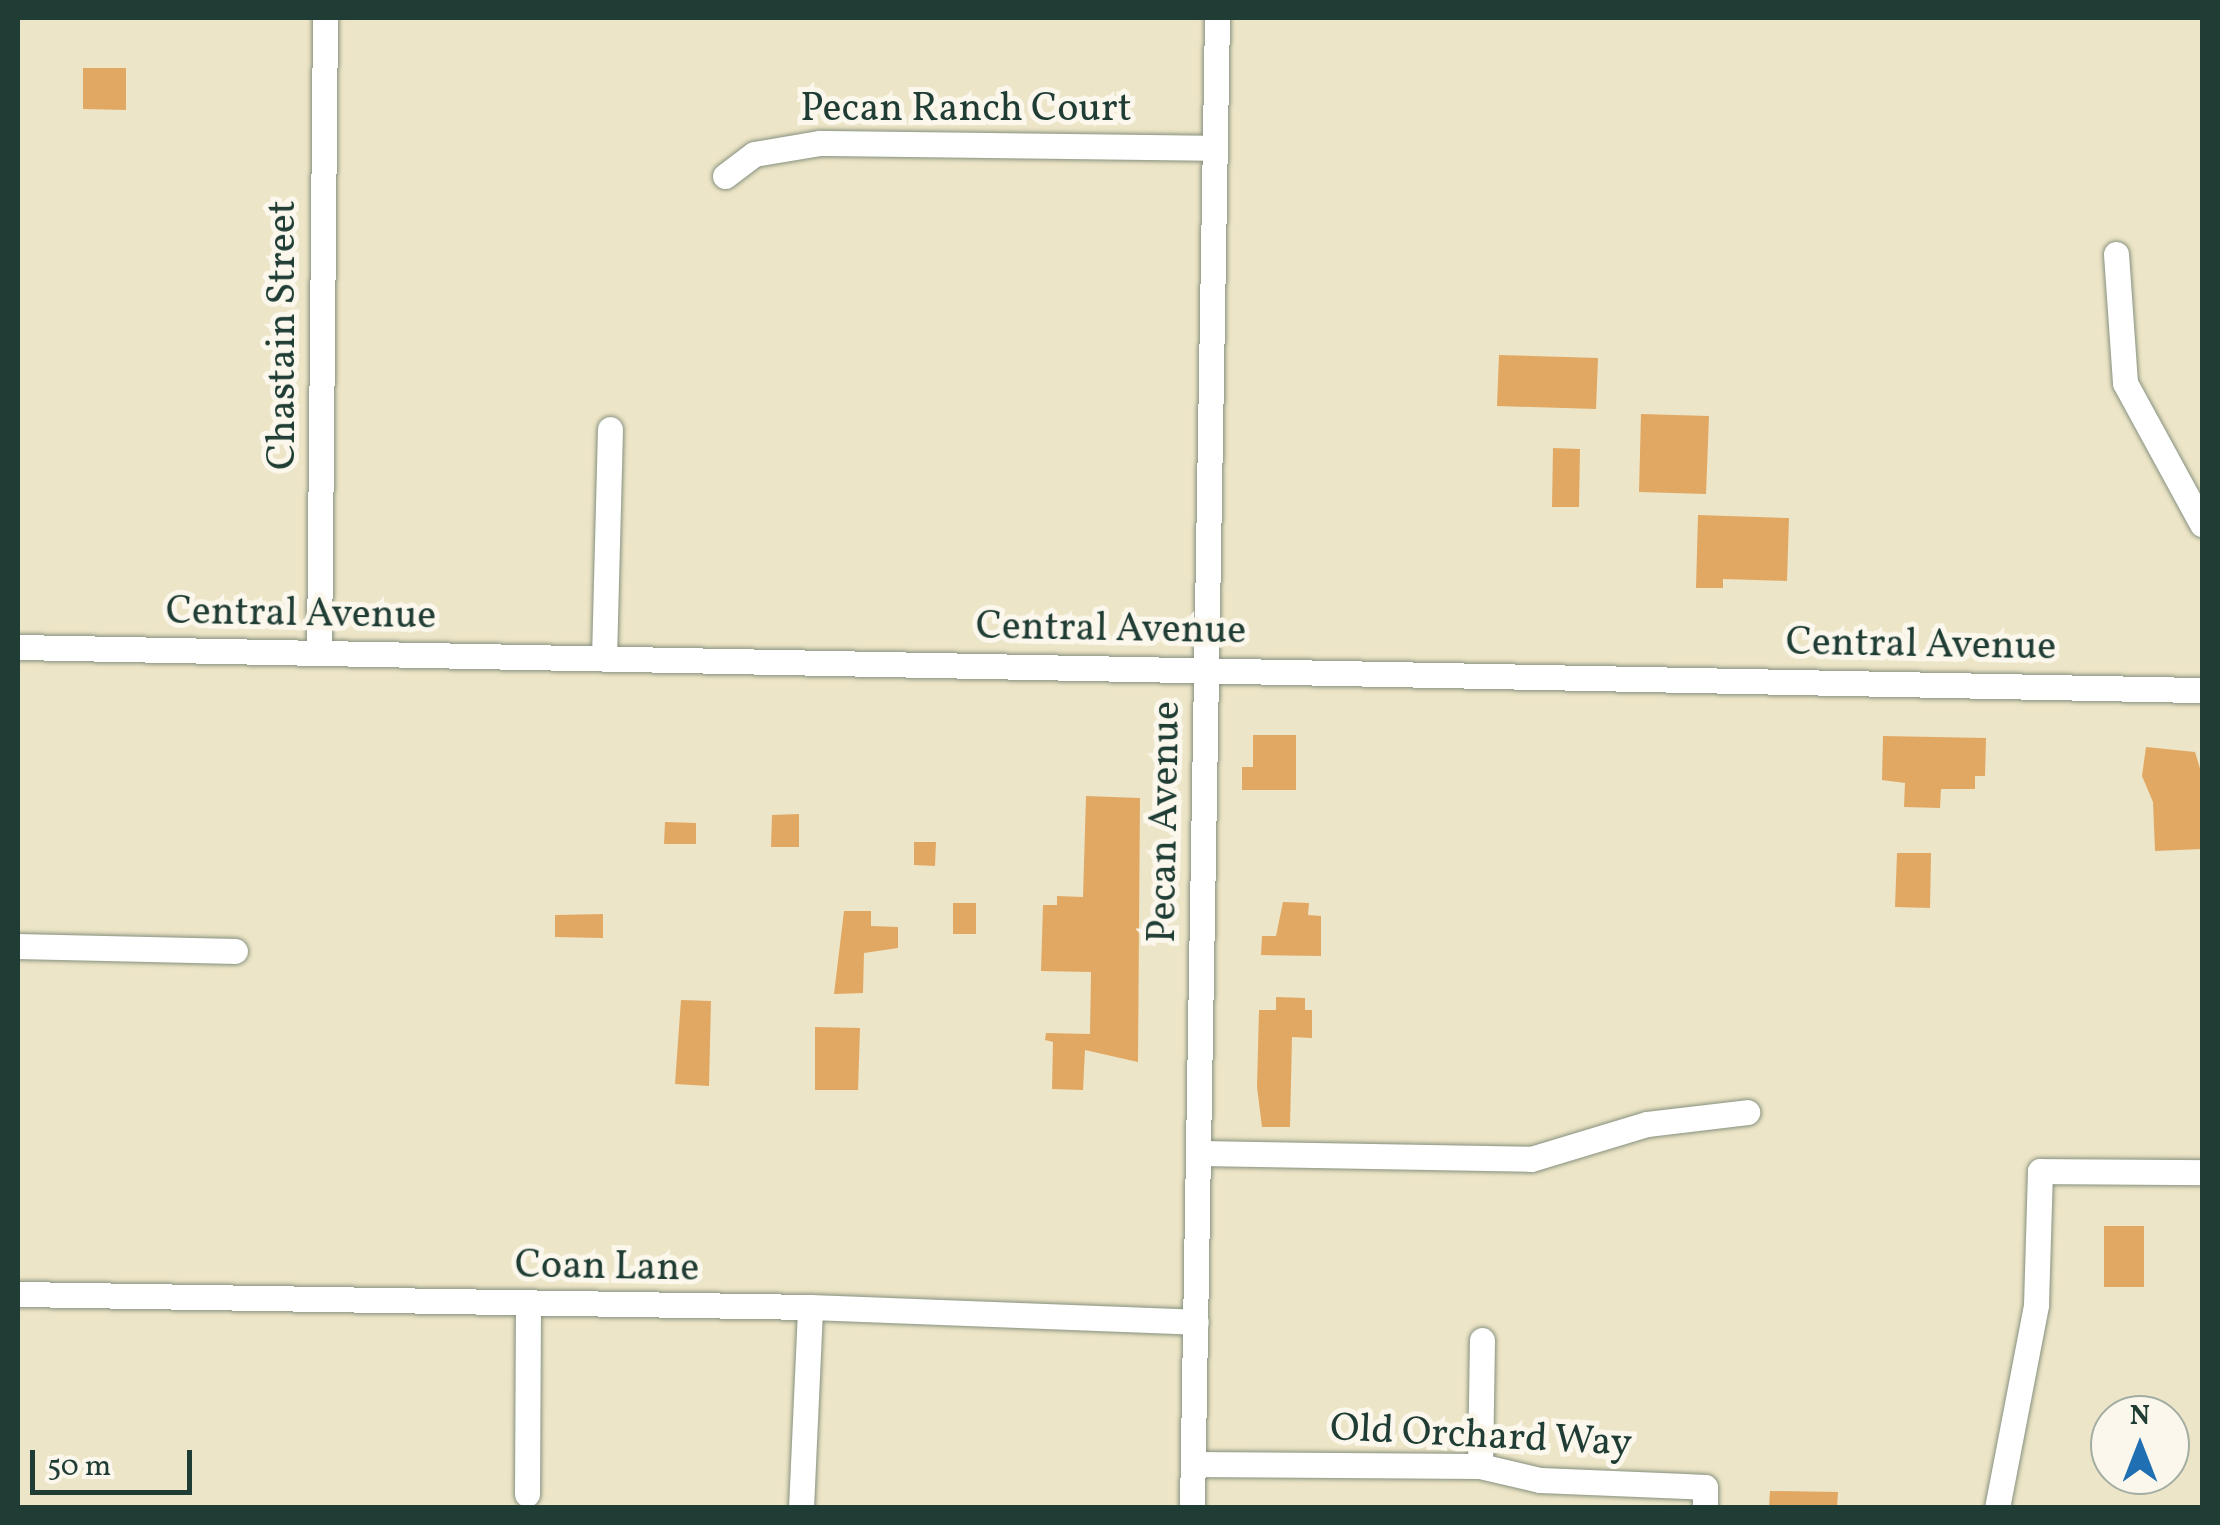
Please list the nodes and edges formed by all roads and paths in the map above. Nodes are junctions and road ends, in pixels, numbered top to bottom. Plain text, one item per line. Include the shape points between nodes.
1 (325, 18) edge
2 (1217, 18) edge
3 (1215, 148) junction
4 (725, 176) dead end
5 (2116, 254) dead end
6 (610, 430) dead end
7 (2202, 524) edge
8 (18, 647) edge
9 (319, 653) junction
10 (604, 658) junction
11 (1206, 669) junction
12 (2202, 690) edge
13 (18, 946) edge
14 (234, 951) dead end
15 (1747, 1112) dead end
16 (1198, 1152) junction
17 (2202, 1172) edge
18 (18, 1294) edge
19 (528, 1304) junction
20 (810, 1307) junction
21 (1196, 1322) junction
22 (1482, 1340) dead end
23 (1193, 1464) junction
24 (1480, 1466) junction
25 (528, 1494) dead end
26 (1705, 1497) edge
27 (802, 1508) edge
28 (1192, 1508) edge
29 (1997, 1508) edge

1 - 9 street, Chastain Street
2 - 3 street, Pecan Avenue
3 - 4 street, Pecan Ranch Court via 820,143 754,154
3 - 11 street, Pecan Avenue
5 - 7 street via 2125,383
6 - 10 street
8 - 9 street, Central Avenue
9 - 10 street, Central Avenue
10 - 11 street, Central Avenue
11 - 12 street, Central Avenue
11 - 16 street, Pecan Avenue
13 - 14 street
15 - 16 street via 1646,1124 1532,1159
16 - 21 street, Pecan Avenue
17 - 29 street via 2040,1171 2036,1305
18 - 19 street, Coan Lane
19 - 20 street, Coan Lane
19 - 25 street
20 - 21 street, Coan Lane
20 - 27 street
21 - 23 street, Pecan Avenue
22 - 24 street
23 - 24 street, Old Orchard Way
23 - 28 street, Pecan Avenue
24 - 26 street, Old Orchard Way via 1540,1480

